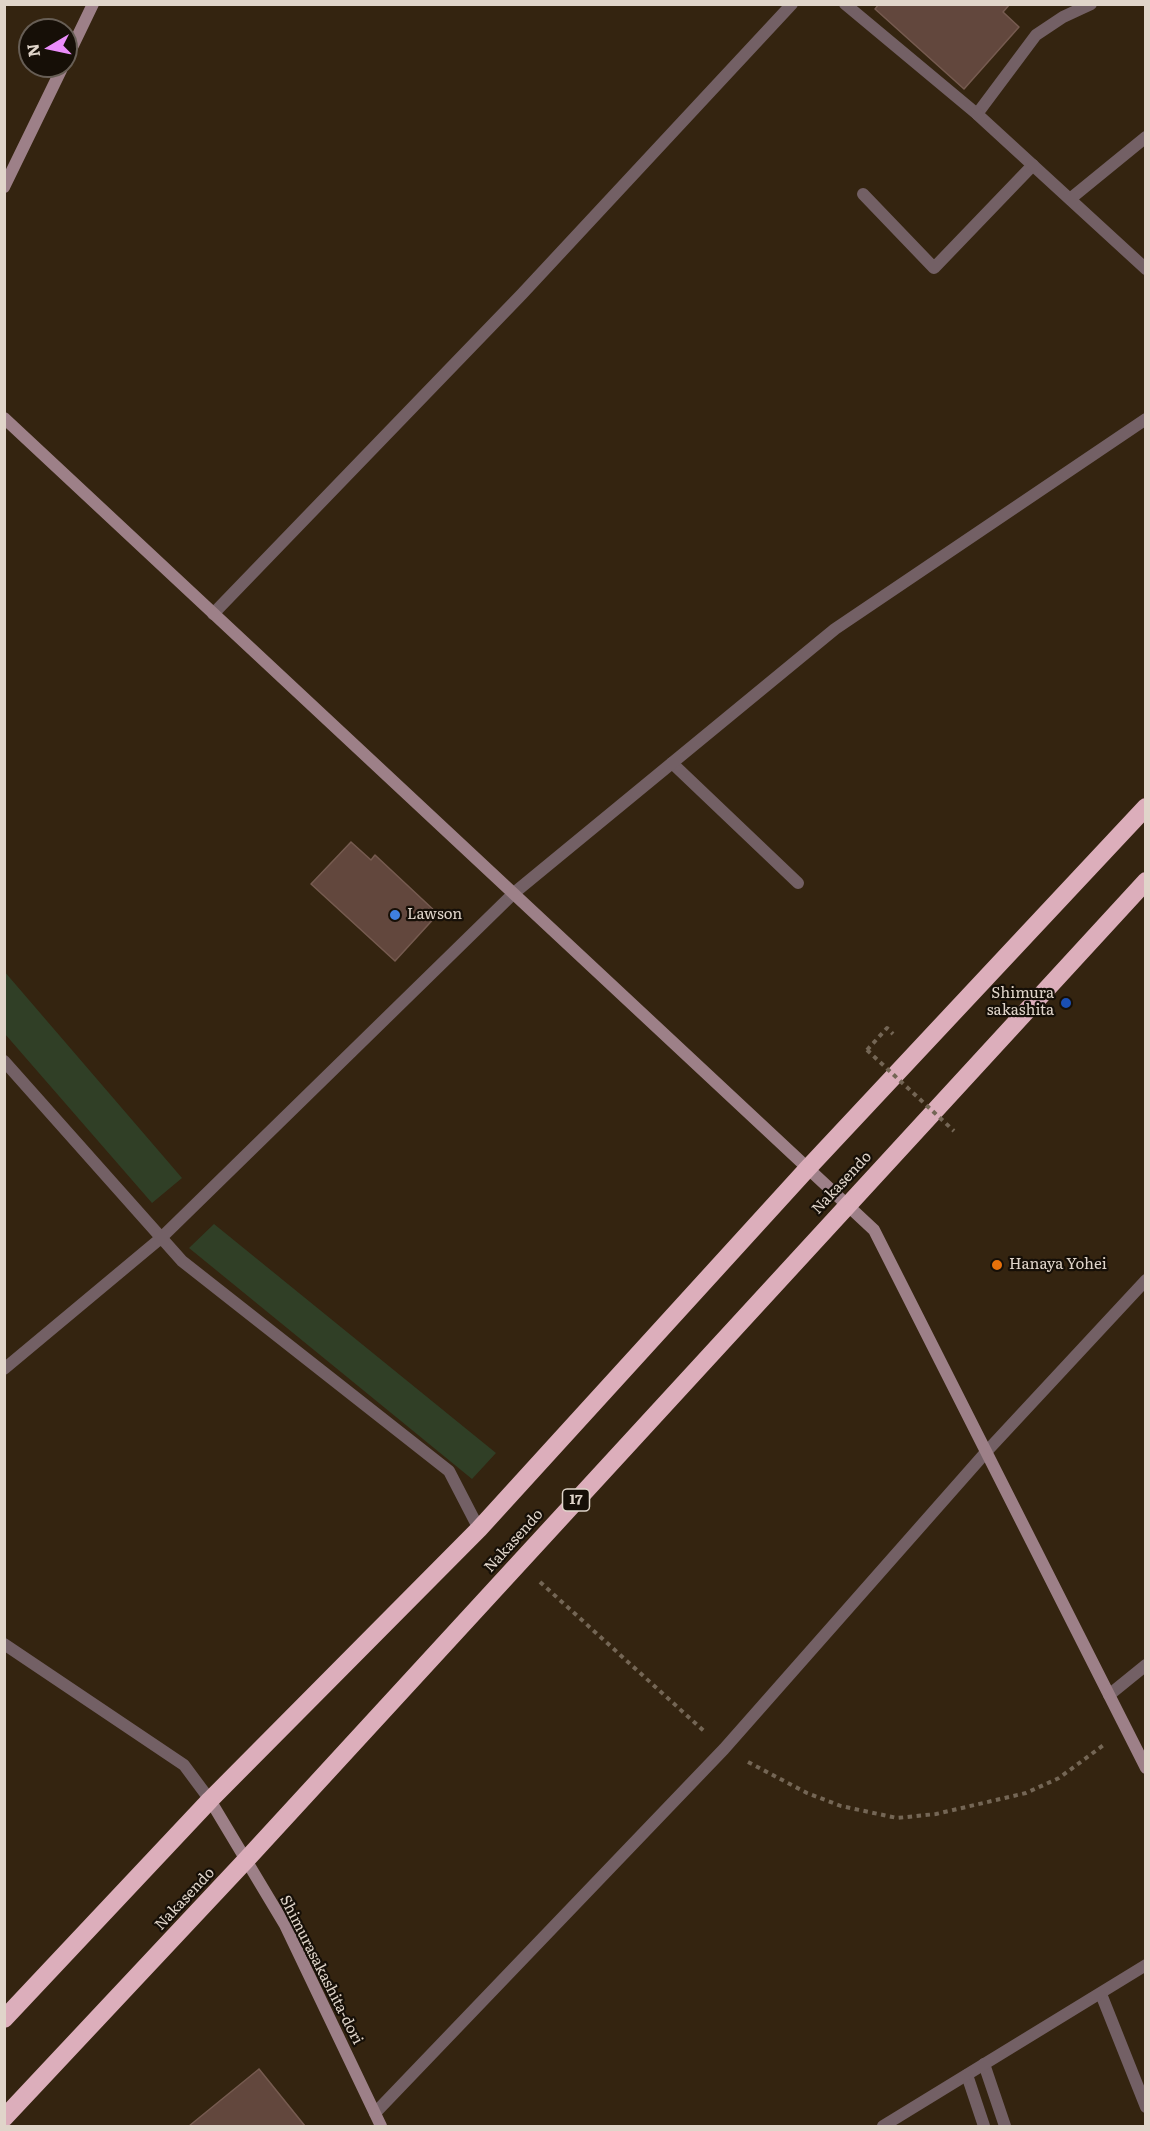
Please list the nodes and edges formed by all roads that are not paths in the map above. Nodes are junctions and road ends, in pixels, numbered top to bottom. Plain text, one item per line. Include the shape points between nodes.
1 (93, 4) edge
2 (792, 4) edge
3 (845, 4) edge
4 (1092, 4) edge
5 (78, 35) edge
6 (57, 78) edge
7 (977, 114) junction
8 (1146, 137) edge
9 (1033, 165) junction
10 (4, 187) edge
11 (863, 194) dead end
12 (1070, 199) junction
13 (1146, 269) edge
14 (4, 418) edge
15 (1146, 419) edge
16 (213, 614) junction
17 (672, 763) junction
18 (1146, 807) edge
19 (1146, 881) edge
20 (798, 883) dead end
21 (514, 893) junction
22 (4, 1061) edge
23 (808, 1168) junction
24 (847, 1204) junction
25 (161, 1238) junction
26 (1146, 1280) edge
27 (4, 1370) edge
28 (987, 1451) junction
29 (479, 1529) junction
30 (4, 1644) edge
31 (1146, 1665) edge
32 (1109, 1695) junction
33 (1146, 1768) edge
34 (210, 1800) junction
35 (246, 1860) junction
36 (1146, 1965) edge
37 (1101, 1994) junction
38 (4, 2019) edge
39 (984, 2064) junction
40 (967, 2075) junction
41 (1146, 2107) edge
42 (375, 2113) junction
43 (4, 2118) edge
44 (381, 2127) edge
45 (883, 2127) edge
46 (984, 2127) edge
47 (1005, 2127) edge

1 - 5 street
2 - 16 street via 522,294
3 - 7 street
4 - 7 street via 1036,35
6 - 10 street
7 - 9 street
8 - 12 street
9 - 11 street via 934,268
9 - 12 street
12 - 13 street
14 - 16 street
15 - 17 street via 834,629
16 - 21 street
17 - 20 street
17 - 21 street
18 - 23 highway
19 - 24 highway, Nakasendo / 17
21 - 23 street
21 - 25 street
22 - 25 street
23 - 24 street
23 - 29 highway
24 - 28 street via 880,1239
24 - 35 highway, Nakasendo / 17
25 - 27 street
25 - 29 street via 182,1261 449,1471
26 - 28 street
28 - 32 street
28 - 42 street via 724,1749
29 - 34 highway
30 - 34 street via 184,1765
31 - 32 street
32 - 33 street
34 - 35 street, Shimurasakashita-dori
34 - 38 highway
35 - 42 street, Shimurasakashita-dori via 285,1925
35 - 43 highway, Nakasendo / 17
36 - 37 street
37 - 39 street
37 - 41 street
39 - 40 street
39 - 47 street
40 - 45 street
40 - 46 street
42 - 44 street, Shimurasakashita-dori

